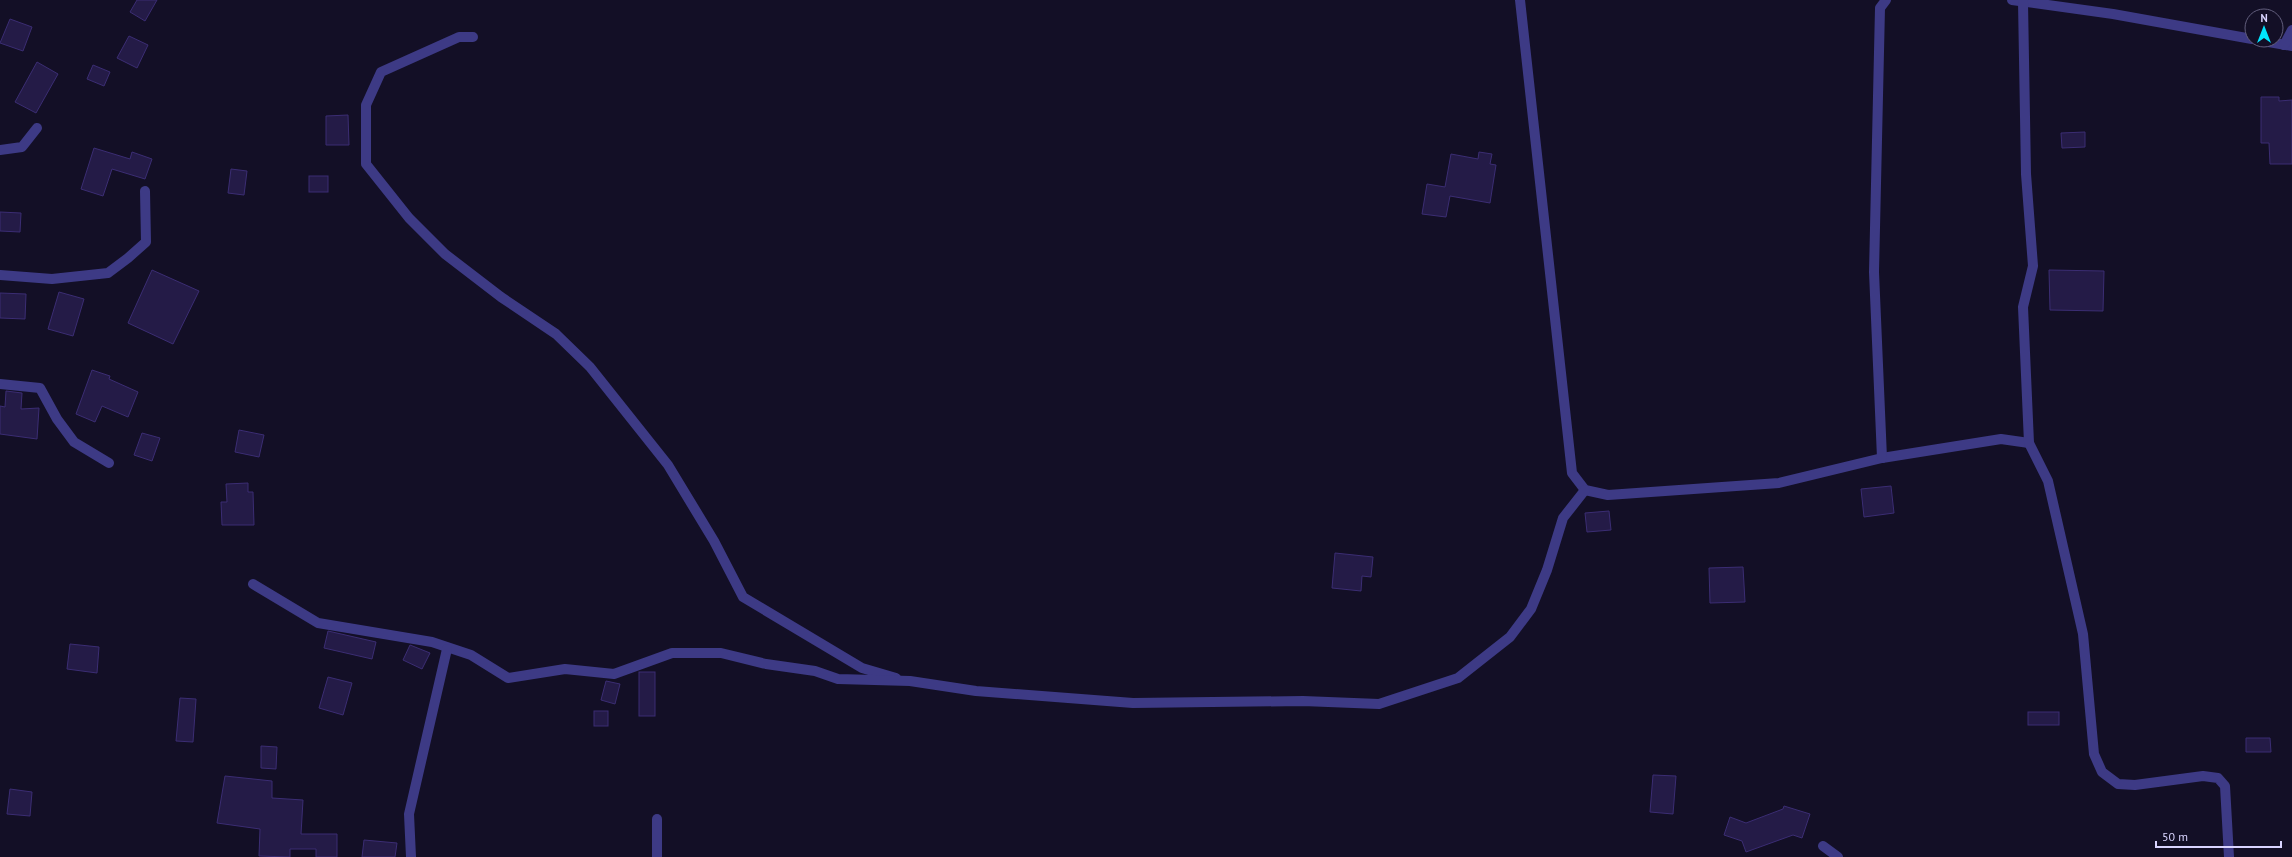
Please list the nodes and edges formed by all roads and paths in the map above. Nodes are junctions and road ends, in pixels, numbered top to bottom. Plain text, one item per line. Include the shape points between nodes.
1 (1520, 0) edge
2 (1886, 0) edge
3 (2018, 1) edge
4 (2292, 30) edge
5 (473, 37) dead end
6 (2244, 38) edge
7 (2288, 46) edge
8 (37, 128) dead end
9 (0, 150) edge
10 (145, 191) dead end
11 (0, 275) edge
12 (0, 384) edge
13 (2029, 443) junction
14 (1882, 458) junction
15 (109, 463) dead end
16 (1585, 490) junction
17 (253, 584) dead end
18 (448, 649) junction
19 (910, 682) junction
20 (657, 819) dead end
21 (1823, 846) dead end
22 (411, 857) edge
23 (657, 857) edge
24 (1838, 857) edge
25 (2230, 857) edge

1 - 16 street via 1572,473
2 - 14 street via 1880,8 1874,272
3 - 6 street via 2113,14
3 - 13 street via 2033,266 2023,307
4 - 7 street
5 - 19 street via 459,37 381,72 366,105 366,164 409,218 445,254 501,297 556,334 590,367 668,465 714,541 743,597 862,668
8 - 9 street via 22,147
10 - 11 street via 146,242 108,273 52,279
12 - 15 street via 40,388 57,419 74,442
13 - 14 street via 2001,439
13 - 25 street via 2048,481 2083,634 2094,754 2102,772 2118,784 2135,785 2203,776 2218,778 2226,791
14 - 16 street via 1779,483 1608,495
16 - 19 street via 1563,518 1547,570 1531,608 1510,637 1458,678 1379,704 1302,701 1133,703 976,691
17 - 18 street via 318,623 432,642
18 - 19 street via 471,656 508,678 565,669 614,674 672,653 721,653 766,664 815,671 838,679
18 - 22 street via 409,814
20 - 23 street
21 - 24 street

